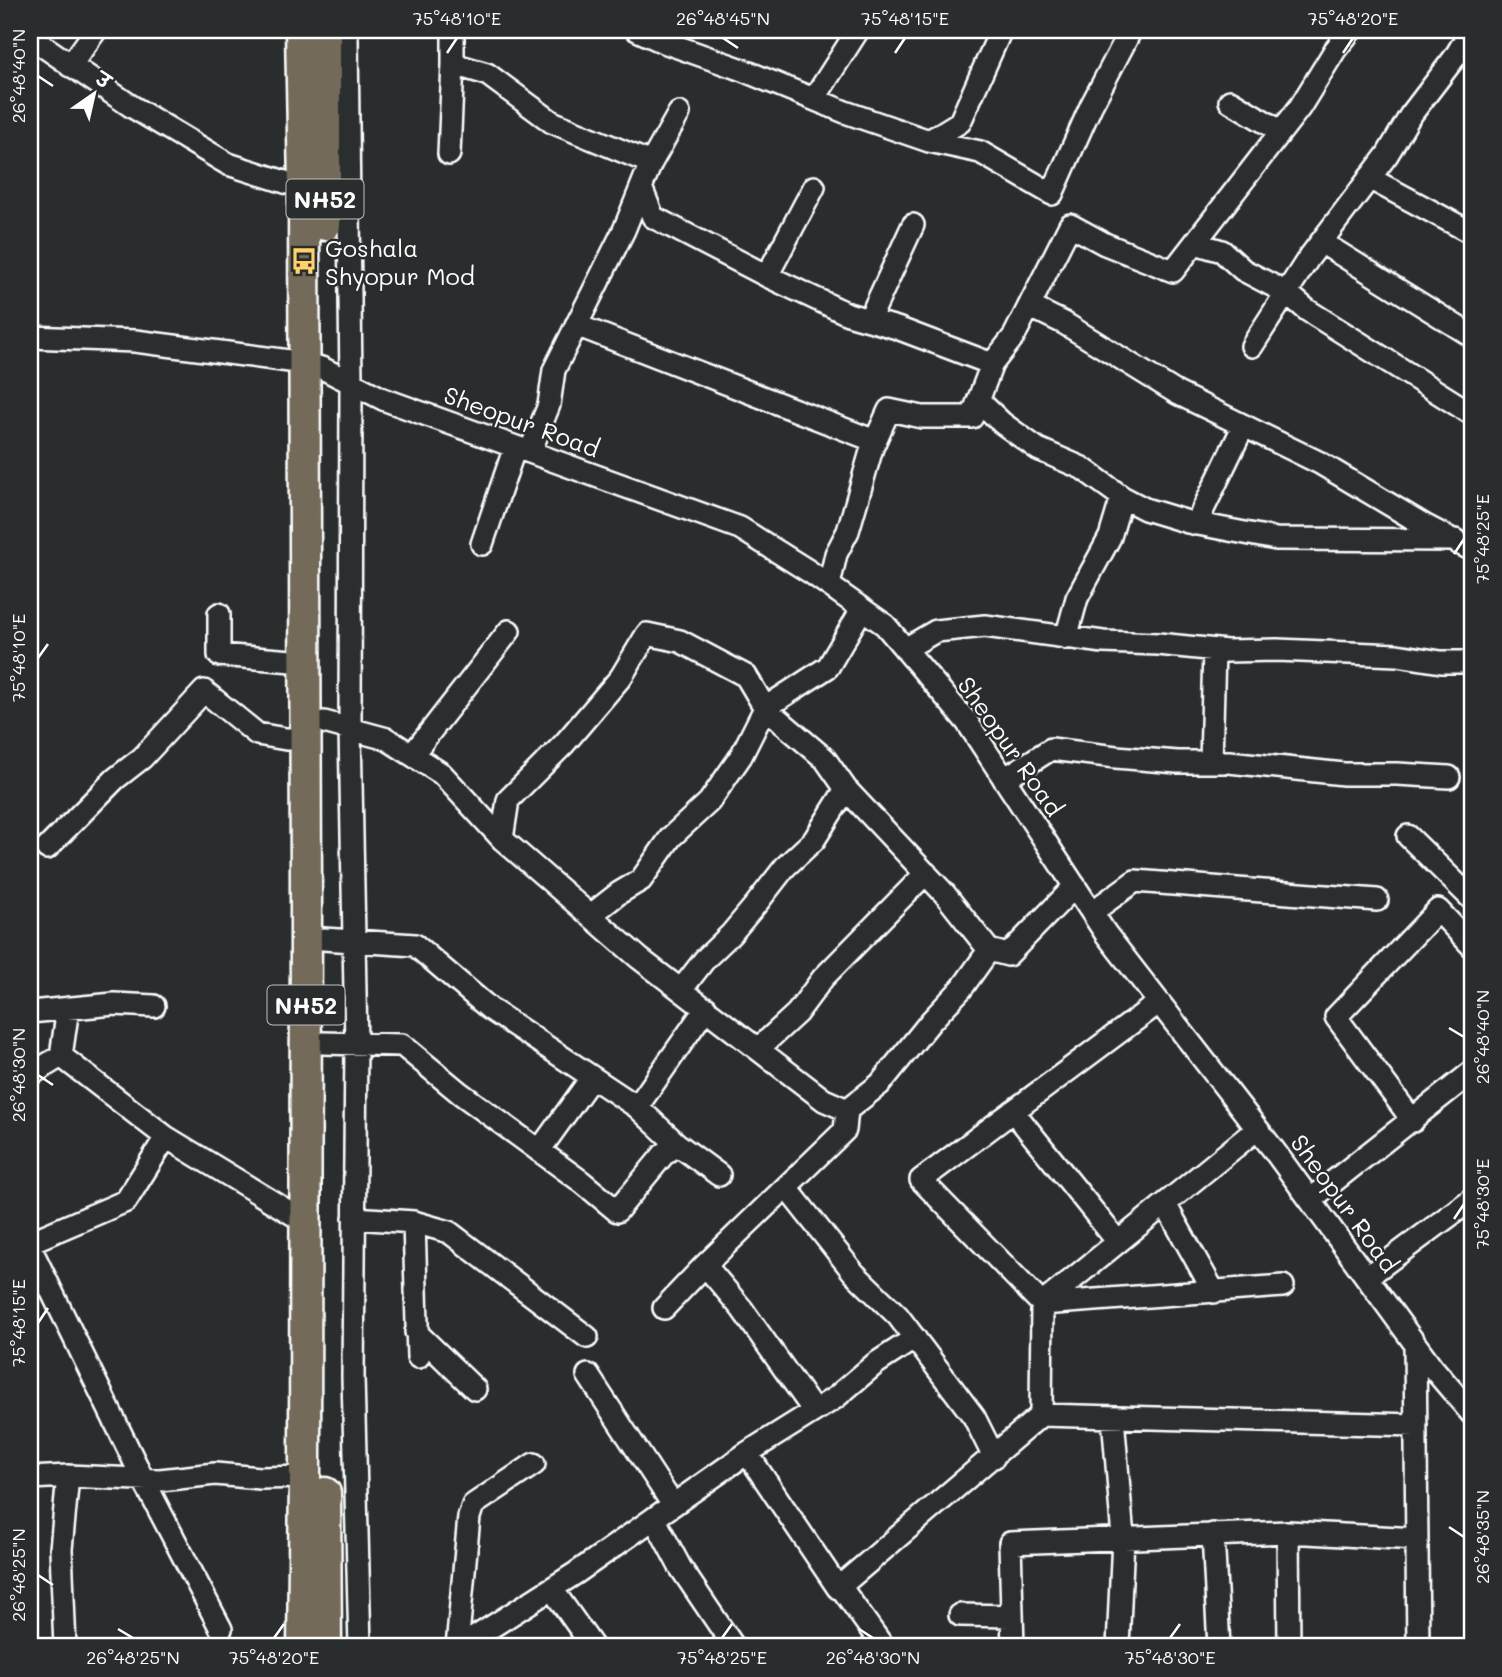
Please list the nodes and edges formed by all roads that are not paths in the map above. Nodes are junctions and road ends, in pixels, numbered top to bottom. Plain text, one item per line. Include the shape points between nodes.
1 (96, 30) edge
2 (301, 30) edge
3 (453, 30) edge
4 (637, 30) edge
5 (693, 30) edge
6 (858, 30) edge
7 (1001, 30) edge
8 (1131, 30) edge
9 (1471, 30) edge
10 (336, 33) edge
11 (1342, 33) edge
12 (30, 37) edge
13 (680, 48) junction
14 (453, 64) junction
15 (70, 66) junction
16 (814, 99) junction
17 (1230, 101) dead end
18 (679, 113) dead end
19 (1280, 131) junction
20 (929, 141) junction
21 (449, 154) dead end
22 (651, 163) junction
23 (1369, 178) junction
24 (814, 187) dead end
25 (304, 188) junction
26 (642, 190) junction
27 (913, 225) dead end
28 (1472, 233) edge
29 (1321, 242) junction
30 (1195, 243) junction
31 (767, 276) junction
32 (1287, 292) junction
33 (1029, 306) junction
34 (869, 320) junction
35 (576, 326) junction
36 (1472, 336) edge
37 (30, 337) edge
38 (1252, 346) dead end
39 (992, 364) junction
40 (314, 366) junction
41 (351, 383) junction
42 (979, 401) junction
43 (1472, 414) edge
44 (1243, 427) junction
45 (875, 441) junction
46 (522, 449) junction
47 (1122, 497) junction
48 (1196, 524) junction
49 (482, 544) dead end
50 (1464, 545) edge
51 (829, 585) junction
52 (862, 609) junction
53 (219, 614) dead end
54 (509, 631) dead end
55 (1066, 638) junction
56 (905, 649) junction
57 (1214, 650) junction
58 (305, 662) junction
59 (1472, 662) edge
60 (765, 708) junction
61 (327, 730) junction
62 (412, 755) junction
63 (1211, 762) junction
64 (1449, 778) dead end
65 (1004, 779) junction
66 (846, 789) junction
67 (1408, 836) dead end
68 (502, 839) junction
69 (47, 848) dead end
70 (926, 873) junction
71 (1075, 886) junction
72 (1472, 899) edge
73 (1377, 900) dead end
74 (1093, 912) junction
75 (591, 915) junction
76 (323, 939) junction
77 (354, 940) junction
78 (1472, 946) edge
79 (989, 950) junction
80 (681, 990) junction
81 (1158, 1003) junction
82 (155, 1006) dead end
83 (68, 1008) junction
84 (706, 1008) junction
85 (30, 1012) edge
86 (322, 1043) junction
87 (356, 1044) junction
88 (758, 1049) junction
89 (61, 1056) junction
90 (1472, 1072) edge
91 (30, 1075) edge
92 (592, 1077) junction
93 (637, 1107) junction
94 (847, 1110) junction
95 (1013, 1111) junction
96 (1413, 1121) junction
97 (1257, 1129) junction
98 (166, 1137) junction
99 (677, 1144) junction
100 (539, 1151) junction
101 (719, 1175) dead end
102 (786, 1187) junction
103 (1472, 1199) edge
104 (1310, 1200) junction
105 (1165, 1205) junction
106 (354, 1218) junction
107 (304, 1221) junction
108 (414, 1222) junction
109 (1118, 1242) junction
110 (30, 1244) edge
111 (705, 1265) junction
112 (1367, 1277) junction
113 (1283, 1286) dead end
114 (1214, 1292) junction
115 (1042, 1304) junction
116 (664, 1308) dead end
117 (416, 1332) junction
118 (587, 1337) dead end
119 (915, 1338) junction
120 (1415, 1344) junction
121 (418, 1357) dead end
122 (588, 1375) dead end
123 (475, 1389) dead end
124 (814, 1411) junction
125 (1472, 1414) edge
126 (1041, 1415) junction
127 (1114, 1417) junction
128 (1416, 1425) junction
129 (747, 1453) junction
130 (994, 1457) junction
131 (534, 1464) dead end
132 (68, 1476) junction
133 (306, 1477) junction
134 (30, 1478) edge
135 (143, 1479) junction
136 (673, 1504) junction
137 (654, 1518) junction
138 (1288, 1532) junction
139 (1213, 1534) junction
140 (1123, 1538) junction
141 (1417, 1539) junction
142 (840, 1586) junction
143 (552, 1589) junction
144 (960, 1615) dead end
145 (1011, 1616) junction
146 (221, 1629) dead end
147 (65, 1647) edge
148 (303, 1647) edge
149 (326, 1647) edge
150 (360, 1647) edge
151 (458, 1647) edge
152 (593, 1647) edge
153 (734, 1647) edge
154 (879, 1647) edge
155 (1013, 1647) edge
156 (1118, 1647) edge
157 (1219, 1647) edge
158 (1289, 1647) edge
159 (1418, 1647) edge

1 - 15 street
2 - 25 highway, NH52
3 - 14 street
4 - 13 street
5 - 13 street
6 - 16 street
7 - 20 street via 960,122
8 - 20 street via 1052,194 980,152
9 - 23 street
10 - 40 highway, NH52
10 - 41 street
11 - 19 street via 1300,107
12 - 15 street
13 - 16 street
14 - 21 street
14 - 22 street via 487,74 552,122
15 - 25 street via 228,164
16 - 20 street
17 - 19 street
18 - 22 street
19 - 30 street
22 - 26 street
23 - 28 street
23 - 29 street
24 - 31 street
25 - 40 highway, NH52
26 - 31 street via 653,217
26 - 35 street
27 - 34 street
29 - 32 street
29 - 36 street
30 - 32 street via 1222,250 1243,270
30 - 33 street via 1173,271 1070,225
31 - 34 street
32 - 38 street
32 - 43 street via 1307,310
33 - 39 street
33 - 44 street
34 - 39 street
35 - 45 street
35 - 46 street via 554,370 549,405
37 - 40 street via 135,341
39 - 42 street
40 - 41 street, Sheopur Road
40 - 58 highway, NH52
40 - 61 highway, NH52
41 - 46 street, Sheopur Road
41 - 61 street
42 - 45 street via 972,417 922,417 889,410
42 - 47 street via 1038,449 1082,468
44 - 48 street
44 - 50 street via 1320,463
45 - 51 street
46 - 49 street
46 - 51 street, Sheopur Road via 740,528
47 - 48 street
47 - 55 street via 1110,537 1077,598
48 - 50 street via 1276,539
51 - 52 street, Sheopur Road
52 - 56 street, Sheopur Road via 885,625
52 - 60 street via 828,667
53 - 58 street via 219,655
54 - 62 street
55 - 56 street via 985,626 936,631
55 - 57 street
56 - 65 street, Sheopur Road via 967,722
57 - 59 street
57 - 63 street
58 - 61 highway, NH52
60 - 66 street via 825,759
60 - 68 street via 746,676 680,641 648,634 613,686 508,800
60 - 75 street via 741,756 709,802 671,837 641,880
61 - 62 street via 387,739
61 - 69 street via 286,739 257,734 204,691 142,758
61 - 76 highway, NH52
61 - 77 street
61 - 107 highway, NH52
62 - 68 street via 442,774
63 - 64 street
63 - 65 street via 1051,749
65 - 71 street, Sheopur Road
66 - 70 street
66 - 80 street via 814,840 785,867
67 - 72 street
68 - 75 street
70 - 79 street
70 - 88 street
71 - 74 street, Sheopur Road
71 - 79 street via 1008,955
73 - 74 street via 1135,881
74 - 81 street, Sheopur Road
75 - 80 street
76 - 77 street
76 - 86 highway, NH52
77 - 87 street
77 - 92 street via 415,945 490,1009
78 - 96 street via 1438,910 1336,1017
79 - 94 street via 880,1084
80 - 84 street
81 - 95 street
81 - 97 street, Sheopur Road
82 - 83 street
83 - 85 street
83 - 89 street
84 - 88 street
84 - 93 street
86 - 87 street
86 - 149 highway, NH52
87 - 100 street via 402,1045
87 - 106 street
88 - 94 street via 824,1100
89 - 91 street
89 - 98 street
90 - 96 street
92 - 93 street
92 - 100 street
93 - 99 street
94 - 102 street via 845,1130
95 - 109 street
95 - 115 street via 921,1180
96 - 104 street
97 - 104 street, Sheopur Road
97 - 105 street
98 - 107 street
98 - 110 street via 126,1201
99 - 100 street via 617,1211
99 - 101 street
102 - 111 street
102 - 119 street via 854,1273
103 - 112 street
104 - 112 street, Sheopur Road
105 - 109 street
105 - 114 street
106 - 108 street
106 - 150 street
107 - 133 highway, NH52
108 - 117 street
108 - 118 street via 449,1232
109 - 115 street
110 - 135 street
111 - 116 street
111 - 124 street
112 - 120 street, Sheopur Road
113 - 114 street
114 - 115 street
115 - 126 street
117 - 121 street
117 - 123 street
119 - 124 street
119 - 130 street via 974,1417
120 - 125 street, Sheopur Road
120 - 128 street
122 - 136 street
124 - 129 street
126 - 127 street
126 - 130 street
127 - 128 street
127 - 140 street
128 - 141 street
129 - 136 street
129 - 142 street
130 - 142 street
131 - 151 street via 473,1506
132 - 134 street
132 - 135 street
132 - 147 street via 61,1549
133 - 135 street via 215,1474
133 - 148 highway, NH52
135 - 146 street
136 - 137 street
137 - 143 street
137 - 153 street via 680,1567
138 - 139 street
138 - 141 street
138 - 158 street
139 - 140 street
139 - 157 street
140 - 145 street via 1010,1543
140 - 156 street
141 - 159 street
142 - 154 street via 882,1645
143 - 151 street
143 - 152 street
144 - 145 street
145 - 155 street

